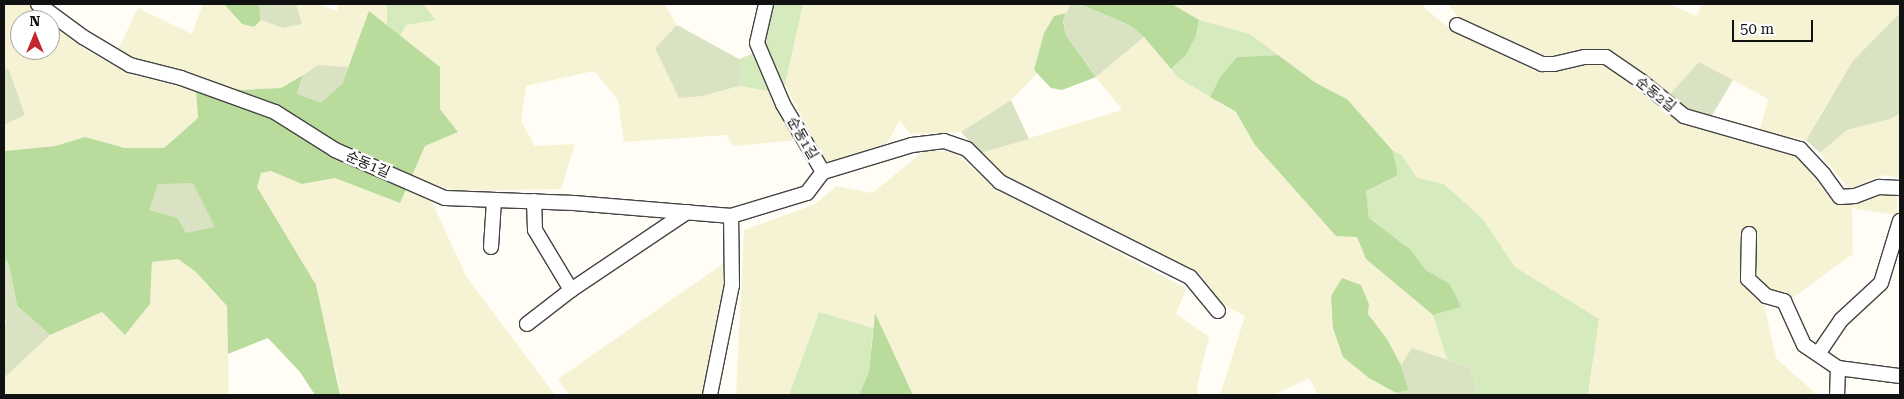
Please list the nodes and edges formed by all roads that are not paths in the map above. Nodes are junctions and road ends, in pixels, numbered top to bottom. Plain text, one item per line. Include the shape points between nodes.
1 (38, 4) edge
2 (766, 4) edge
3 (1457, 25) dead end
4 (823, 172) junction
5 (1900, 188) edge
6 (494, 200) junction
7 (534, 201) junction
8 (687, 212) junction
9 (731, 216) junction
10 (1900, 221) edge
11 (1749, 234) dead end
12 (491, 247) dead end
13 (571, 290) junction
14 (1218, 311) dead end
15 (527, 324) dead end
16 (1818, 354) junction
17 (1838, 368) junction
18 (1900, 376) edge
19 (710, 395) edge
20 (1836, 395) edge

1 - 6 street, 순동1길 via 83,37 130,65 181,78 275,112 335,150 445,198
2 - 4 street, 순동1길 via 757,43 783,104
3 - 5 street, 순동2길 via 1542,64 1606,57 1684,116 1800,149 1840,197 1855,196 1879,187
4 - 9 street, 순동1길 via 807,193
4 - 14 street via 912,144 944,140 967,148 1000,182 1190,277
6 - 7 street, 순동1길
6 - 12 street
7 - 8 street, 순동1길
7 - 13 street via 535,230
8 - 9 street, 순동1길
8 - 13 street
9 - 19 street via 732,285
10 - 16 street via 1881,283 1841,320
11 - 16 street via 1748,279 1766,296 1784,301 1804,345
13 - 15 street
16 - 17 street
17 - 18 street
17 - 20 street

